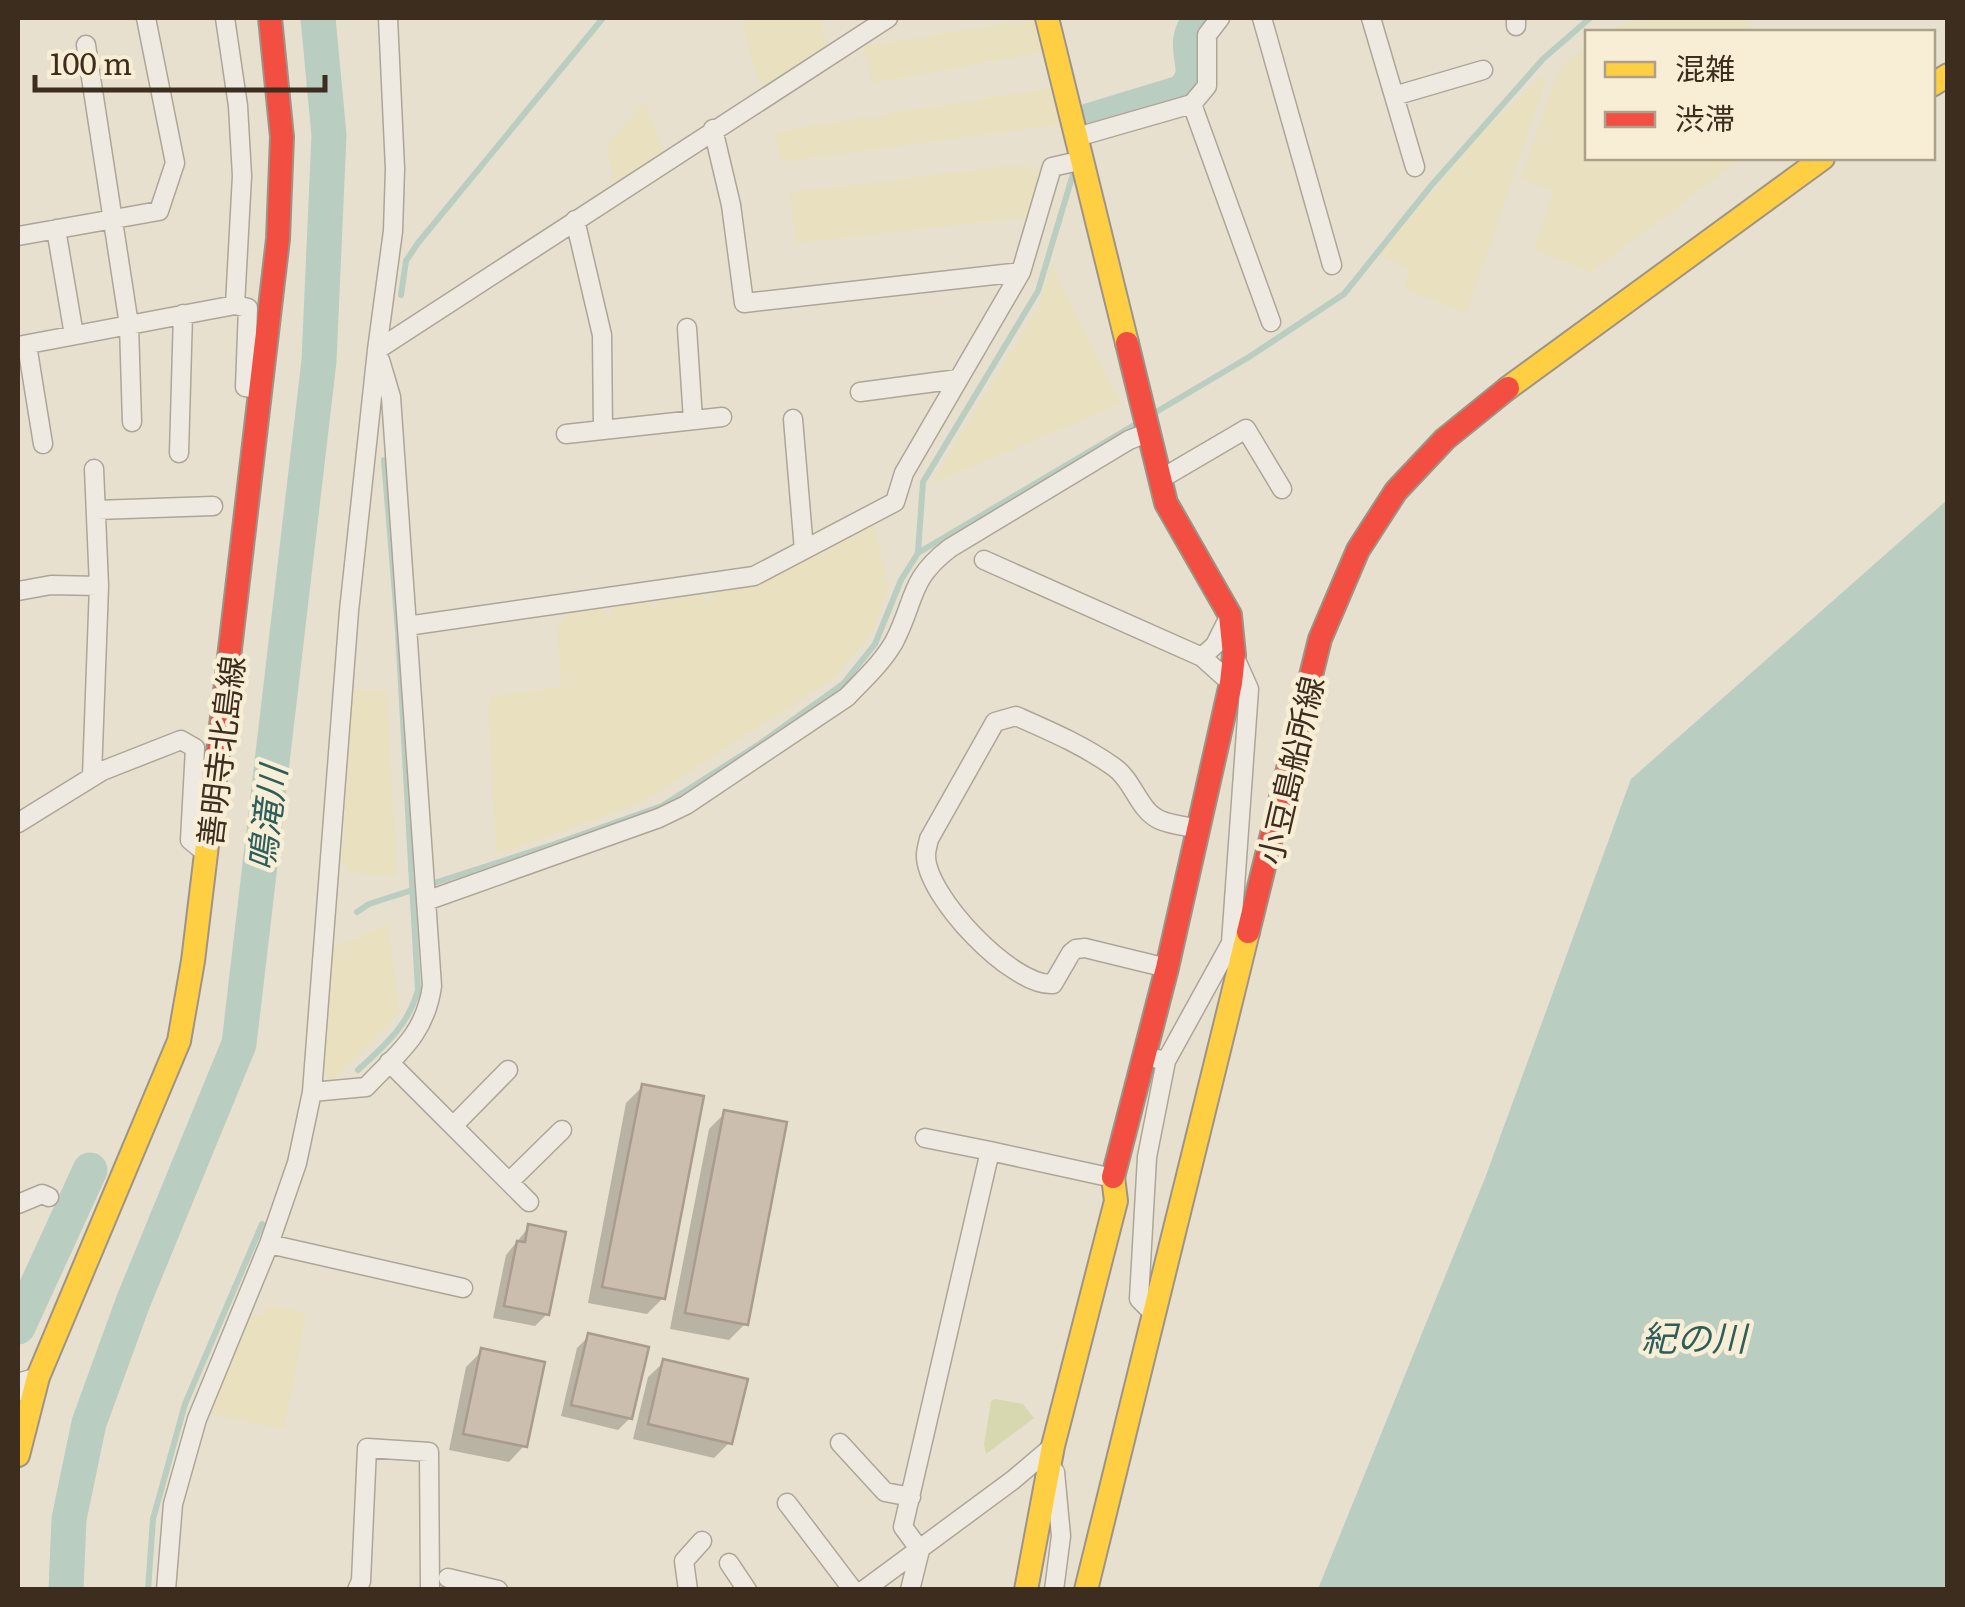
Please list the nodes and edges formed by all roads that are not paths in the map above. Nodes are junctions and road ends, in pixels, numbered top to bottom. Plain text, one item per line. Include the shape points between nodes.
1 (146, 18) edge
2 (225, 18) edge
3 (270, 18) edge
4 (388, 18) edge
5 (888, 18) edge
6 (1048, 18) edge
7 (1220, 18) edge
8 (1262, 18) edge
9 (1371, 18) edge
10 (86, 45) dead end
11 (1483, 70) dead end
12 (1394, 96) junction
13 (1192, 104) junction
14 (713, 129) junction
15 (1080, 149) junction
16 (1820, 160) edge
17 (1414, 167) dead end
18 (112, 220) junction
19 (575, 220) junction
20 (56, 230) junction
21 (18, 236) edge
22 (1332, 266) dead end
23 (1022, 272) junction
24 (235, 305) junction
25 (184, 314) junction
26 (1270, 322) dead end
27 (130, 324) junction
28 (686, 328) dead end
29 (74, 335) junction
30 (22, 346) edge
31 (376, 350) junction
32 (958, 379) junction
33 (261, 389) junction
34 (860, 392) dead end
35 (722, 417) dead end
36 (693, 420) junction
37 (792, 420) dead end
38 (132, 422) dead end
39 (1144, 422) junction
40 (602, 430) junction
41 (566, 434) dead end
42 (43, 444) dead end
43 (179, 453) dead end
44 (94, 469) dead end
45 (1160, 480) junction
46 (1282, 489) dead end
47 (213, 506) dead end
48 (96, 510) junction
49 (804, 550) junction
50 (984, 560) dead end
51 (99, 586) junction
52 (18, 592) edge
53 (1230, 615) junction
54 (407, 626) junction
55 (1234, 655) junction
56 (1202, 657) junction
57 (1231, 683) junction
58 (92, 776) junction
59 (18, 823) edge
60 (1199, 828) junction
61 (207, 854) junction
62 (426, 892) junction
63 (1239, 945) junction
64 (1167, 968) junction
65 (1156, 1058) junction
66 (390, 1062) junction
67 (508, 1070) dead end
68 (312, 1092) junction
69 (453, 1126) junction
70 (562, 1130) dead end
71 (925, 1138) dead end
72 (990, 1152) junction
73 (1113, 1178) junction
74 (509, 1182) junction
75 (49, 1197) dead end
76 (529, 1202) dead end
77 (18, 1204) edge
78 (270, 1244) junction
79 (463, 1288) dead end
80 (1154, 1315) junction
81 (38, 1377) junction
82 (18, 1392) edge
83 (840, 1443) dead end
84 (1053, 1446) junction
85 (18, 1455) edge
86 (911, 1498) junction
87 (786, 1503) dead end
88 (702, 1542) dead end
89 (920, 1550) junction
90 (728, 1563) dead end
91 (448, 1578) dead end
92 (493, 1589) edge
93 (166, 1590) edge
94 (357, 1590) edge
95 (430, 1590) edge
96 (688, 1590) edge
97 (747, 1590) edge
98 (853, 1590) edge
99 (864, 1590) edge
100 (910, 1590) edge
101 (1026, 1590) edge
102 (1054, 1590) edge
103 (1086, 1590) edge

1 - 18 street via 176,162 159,211
2 - 24 street via 242,176
3 - 33 main road, 善明寺北島線 via 282,136
4 - 31 street via 395,184
5 - 14 street
6 - 15 main road
7 - 13 street via 1207,35 1207,86
8 - 22 street
9 - 12 street
10 - 18 street
11 - 12 street
12 - 17 street
13 - 15 street
13 - 26 street
14 - 19 street
14 - 23 street via 744,303
15 - 23 street via 1052,167
15 - 39 main road
16 - 63 main road, 小豆島船所線 via 1511,385 1396,490 1358,550 1320,639
18 - 20 street
18 - 27 street
19 - 31 street
19 - 40 street via 602,335
20 - 21 street
20 - 29 street
23 - 32 street
24 - 25 street
24 - 33 street via 248,308 245,387
25 - 27 street
25 - 43 street
27 - 29 street
27 - 38 street
28 - 36 street
29 - 30 street
30 - 42 street
31 - 54 street via 391,397
31 - 68 street
32 - 34 street
32 - 49 street via 894,502
33 - 61 main road, 善明寺北島線
35 - 36 street
36 - 40 street
37 - 49 street
39 - 45 main road
39 - 62 street via 1097,460 928,566 893,643 847,697 686,805
40 - 41 street
44 - 48 street
45 - 46 street via 1246,429
45 - 53 main road
47 - 48 street
48 - 51 street
49 - 54 street via 754,576
50 - 56 street
51 - 52 street
51 - 58 street
53 - 55 main road
53 - 56 street
54 - 62 street
55 - 57 main road
55 - 63 street via 1249,689
56 - 57 street
57 - 60 main road
58 - 59 street
58 - 61 street via 180,740 196,748 190,840
60 - 64 main road
60 - 64 street via 1148,812 1118,769 1016,716 995,722 925,856 946,905 1026,979 1053,984 1070,954 1085,948
61 - 81 main road, 善明寺北島線 via 178,1041
62 - 66 street via 430,1002 418,1032
63 - 65 street
63 - 80 main road, 小豆島船所線
64 - 65 main road
65 - 73 main road
65 - 80 street via 1140,1282 1140,1299
66 - 68 street via 366,1086
66 - 69 street
67 - 69 street
68 - 78 street
69 - 74 street
70 - 74 street
71 - 72 street
72 - 73 street
72 - 86 street
73 - 84 main road via 1116,1200
74 - 76 street
75 - 77 street
78 - 79 street
78 - 93 street via 196,1420 173,1504
80 - 103 main road, 小豆島船所線
81 - 82 street via 22,1382
81 - 85 main road, 善明寺北島線
83 - 86 street via 885,1492
84 - 89 street
84 - 101 main road
84 - 102 street via 1060,1536
86 - 89 street via 903,1527
87 - 98 street
88 - 96 street via 684,1561
89 - 99 street
89 - 100 street
90 - 97 street
91 - 92 street
94 - 95 street via 368,1448 430,1452

